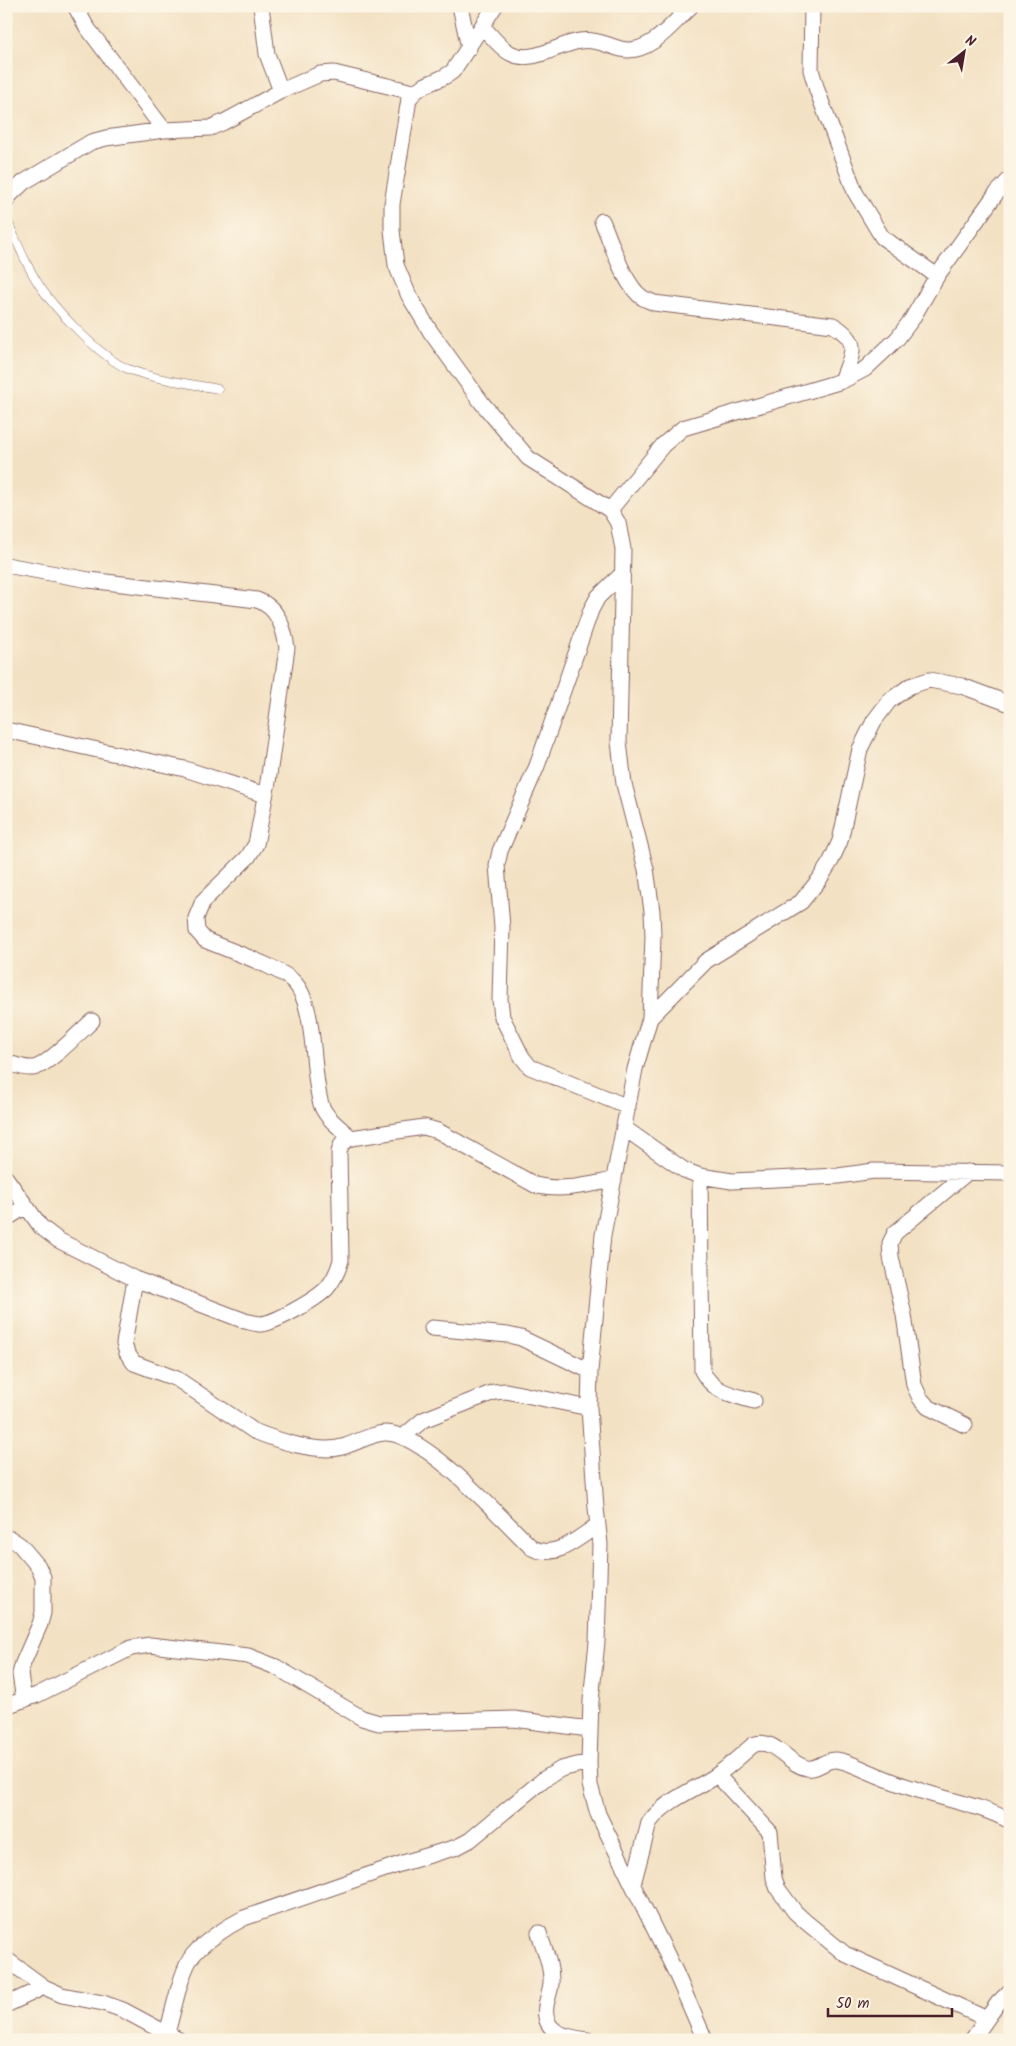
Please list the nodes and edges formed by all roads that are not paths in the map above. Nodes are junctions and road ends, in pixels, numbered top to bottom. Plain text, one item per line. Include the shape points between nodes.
1 (75, 6) edge
2 (248, 6) edge
3 (460, 6) edge
4 (495, 6) edge
5 (691, 6) edge
6 (812, 6) edge
7 (262, 10) edge
8 (482, 26) junction
9 (469, 48) junction
10 (281, 91) junction
11 (414, 92) junction
12 (164, 130) junction
13 (1010, 179) edge
14 (6, 201) edge
15 (6, 218) edge
16 (602, 221) dead end
17 (937, 276) junction
18 (842, 381) junction
19 (218, 389) dead end
20 (610, 510) junction
21 (6, 566) edge
22 (622, 574) junction
23 (1010, 704) edge
24 (6, 730) edge
25 (265, 795) junction
26 (650, 1018) junction
27 (92, 1021) dead end
28 (6, 1062) edge
29 (628, 1107) junction
30 (624, 1128) junction
31 (351, 1138) junction
32 (968, 1172) junction
33 (1010, 1173) edge
34 (700, 1176) junction
35 (6, 1178) edge
36 (614, 1180) junction
37 (26, 1206) junction
38 (6, 1219) edge
39 (135, 1279) junction
40 (432, 1328) dead end
41 (590, 1371) junction
42 (754, 1401) dead end
43 (589, 1408) junction
44 (965, 1425) dead end
45 (404, 1436) junction
46 (598, 1525) junction
47 (6, 1538) edge
48 (24, 1700) junction
49 (6, 1706) edge
50 (589, 1729) junction
51 (589, 1762) junction
52 (717, 1775) junction
53 (1010, 1821) edge
54 (633, 1884) junction
55 (539, 1933) dead end
56 (6, 1959) edge
57 (44, 1987) junction
58 (1010, 1991) edge
59 (6, 2005) edge
60 (987, 2019) junction
61 (173, 2036) edge
62 (698, 2038) edge
63 (587, 2040) edge
64 (972, 2040) edge

1 - 12 street via 86,26
2 - 7 street
3 - 9 street
4 - 8 street
5 - 8 street via 655,40 633,50 602,42 579,41 518,57 508,53
6 - 17 street via 811,70 855,192 882,237
7 - 10 street via 267,54
8 - 9 street
9 - 11 street via 445,78
10 - 11 street via 320,74 334,73
10 - 12 street via 210,128
11 - 20 street via 407,106 392,204 396,265 409,296 482,403 528,458
12 - 14 street via 91,142 24,182
13 - 17 street
15 - 19 lane via 43,291 89,341 127,368 143,374
16 - 18 street via 627,278 643,299 834,325 852,340
17 - 18 street via 897,339 865,370
18 - 20 street via 683,428 663,445
20 - 22 street via 618,523 623,549
21 - 25 street via 267,603 285,632 287,648
22 - 26 street via 619,742 624,784 646,869 652,911
22 - 29 street via 598,597 591,610 537,766 497,865 502,927 502,1017 522,1056 530,1067 544,1074
23 - 26 street via 962,686 929,680 910,686 889,700 860,749 840,840 820,880 801,902 706,961
24 - 25 street via 185,769
25 - 31 street via 256,844 248,857 203,901 196,918 197,931 205,940 278,971 294,982 309,1017 321,1105 329,1118
26 - 29 street
27 - 28 street via 45,1063 35,1068 21,1068
29 - 30 street
30 - 34 street via 670,1161
30 - 36 street
31 - 36 street via 424,1127 438,1131 534,1185 566,1188
31 - 39 street via 342,1143 338,1152 341,1260 326,1289 309,1301 261,1324 245,1321
32 - 33 street
32 - 34 street via 874,1171 732,1181
32 - 44 street via 895,1233 890,1244 914,1385 928,1408
34 - 42 street via 702,1372 708,1383 719,1390
35 - 37 street
36 - 41 street via 603,1235
37 - 38 street
37 - 39 street via 41,1227 58,1240
39 - 45 street via 124,1344 134,1363 177,1379 239,1423 267,1436 329,1450 385,1433
40 - 41 street via 521,1338
41 - 43 street
43 - 45 street via 506,1391 494,1392 423,1420
43 - 46 street
45 - 46 street via 476,1491 532,1548 540,1552 558,1550
46 - 50 street via 599,1600
47 - 48 street via 20,1545 43,1577 43,1613 20,1674
48 - 49 street
48 - 50 street via 132,1648 150,1645 255,1658 362,1718 379,1722 514,1719
50 - 51 street
51 - 54 street via 590,1785 598,1814
51 - 61 street via 561,1769 544,1779 457,1847 244,1918 229,1926 193,1955 186,1967
52 - 53 street via 760,1742 807,1768 836,1760 853,1764 916,1790 980,1808
52 - 54 street via 655,1815 649,1823
52 - 60 street via 770,1832 778,1889 806,1922 845,1954
54 - 62 street via 675,1971
55 - 63 street via 550,1968 546,2020 553,2030 565,2037
56 - 57 street
57 - 59 street
57 - 61 street via 62,1995 123,2010
58 - 60 street
60 - 64 street

